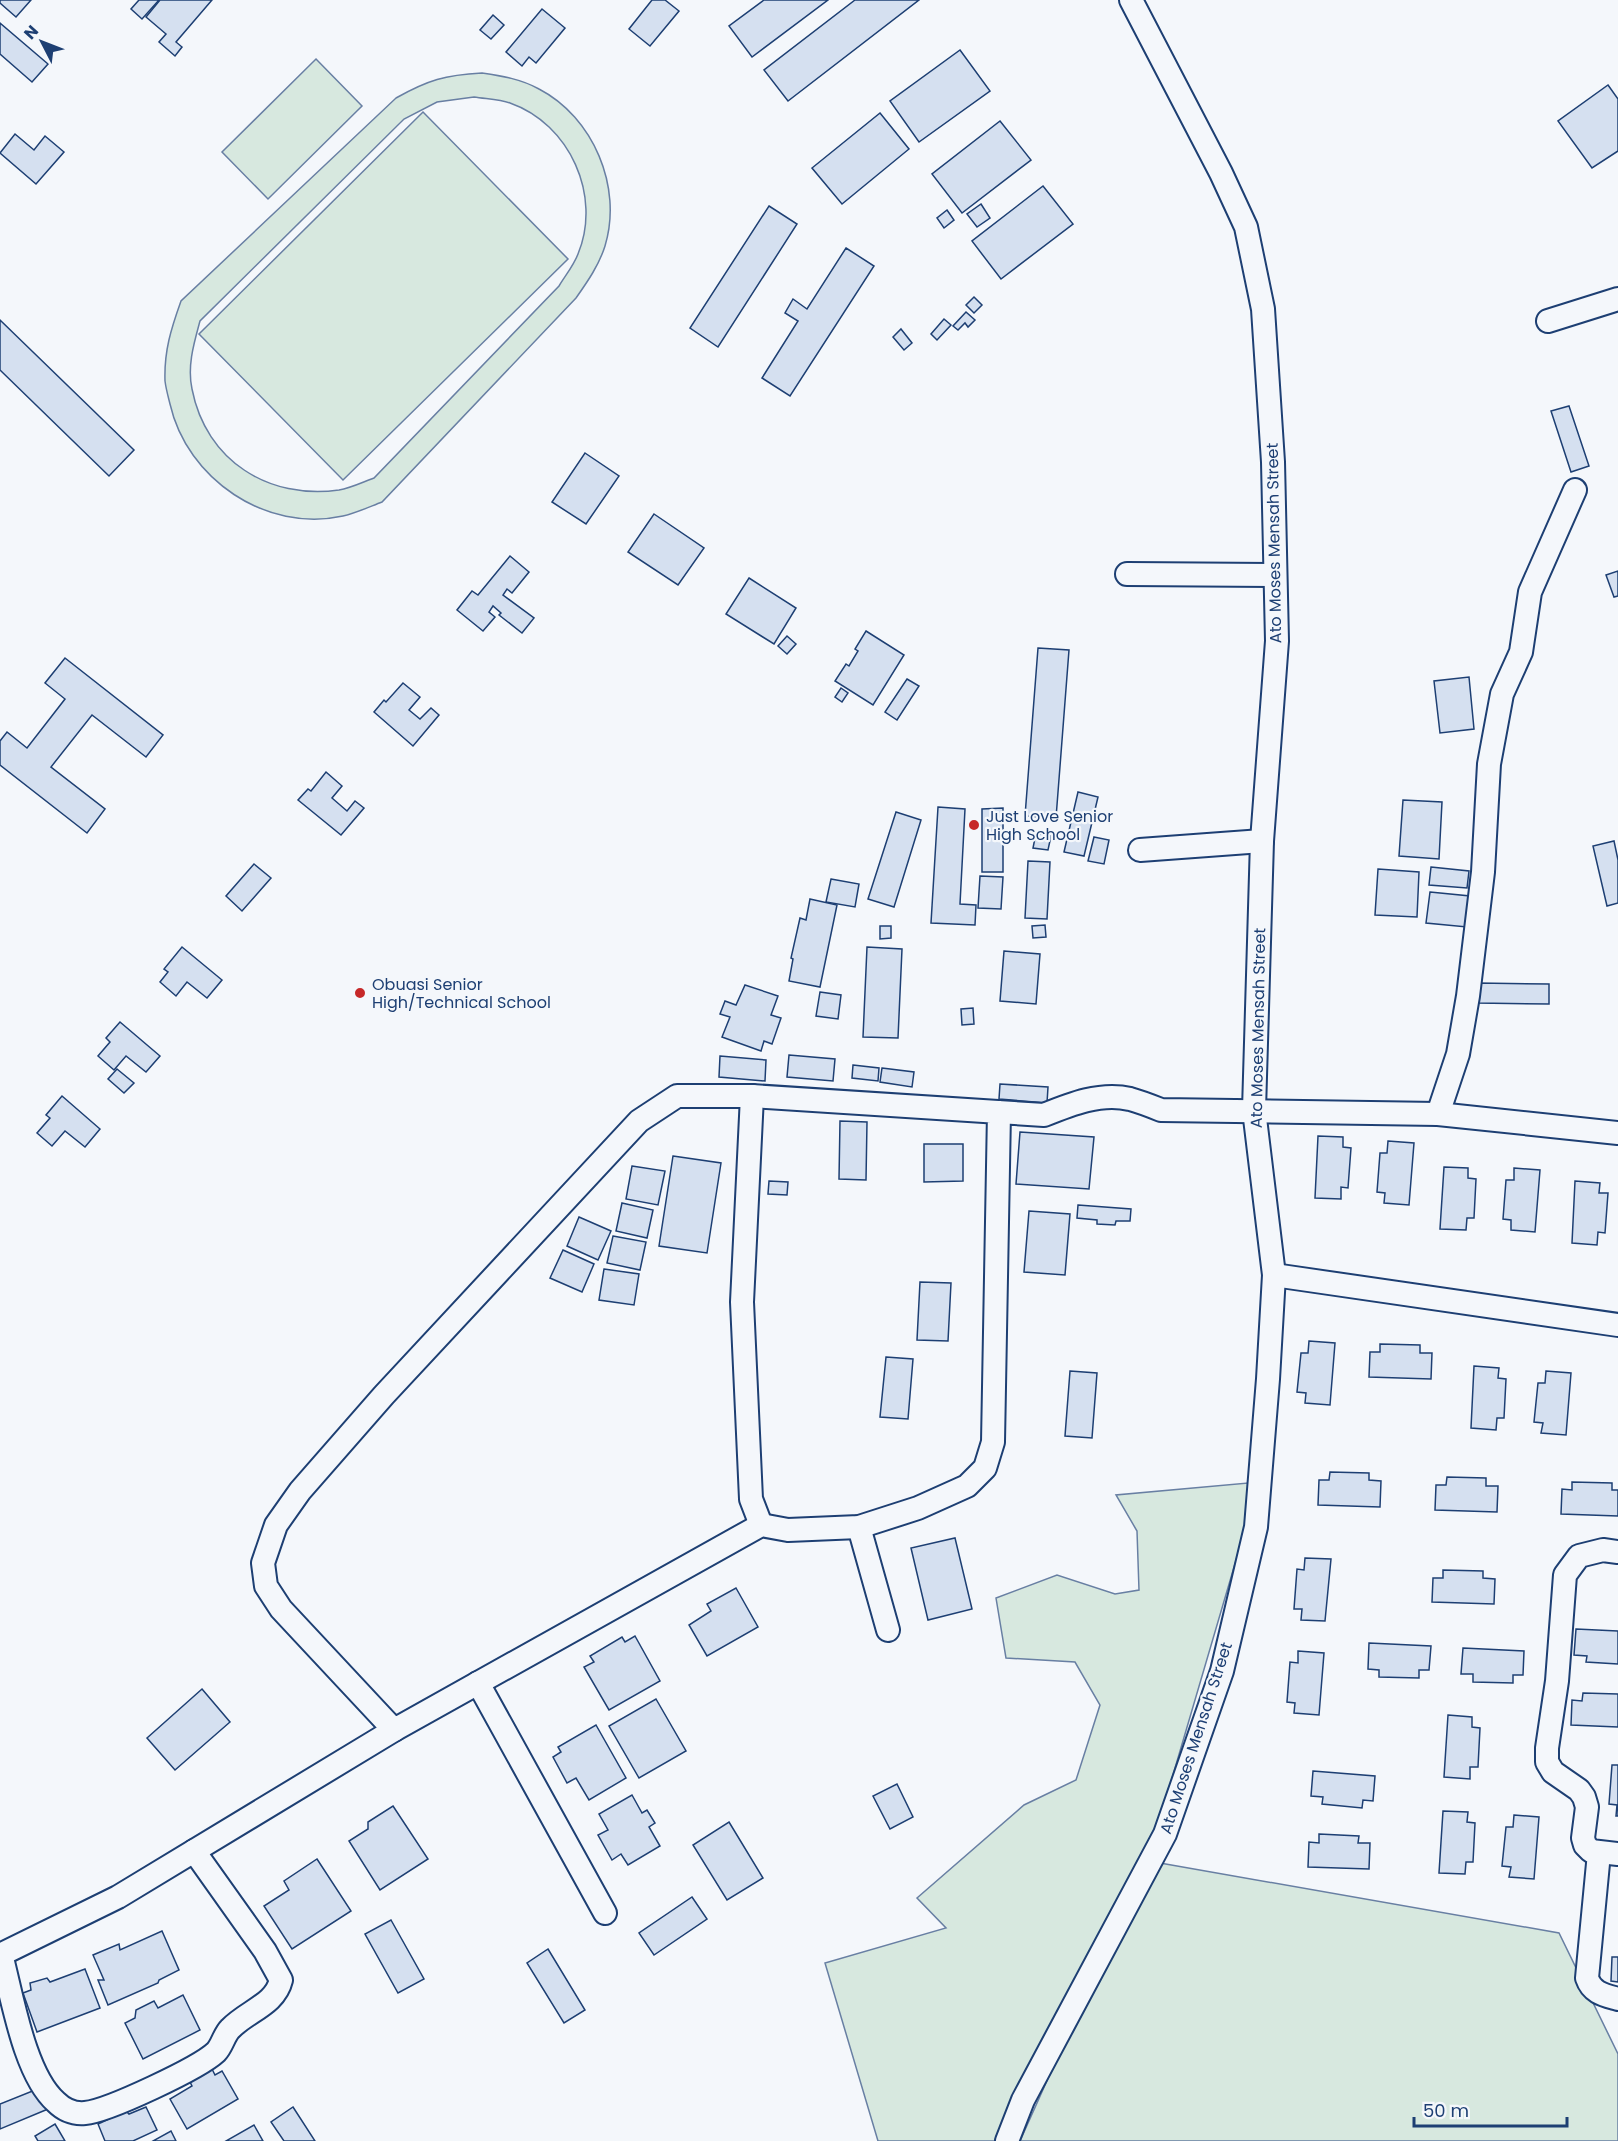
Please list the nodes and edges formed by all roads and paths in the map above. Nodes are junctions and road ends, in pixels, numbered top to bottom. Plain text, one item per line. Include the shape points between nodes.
1 (1131, 0) edge
2 (1618, 299) edge
3 (1548, 321) dead end
4 (1575, 490) dead end
5 (1127, 574) dead end
6 (1274, 575) junction
7 (1262, 841) junction
8 (1140, 850) dead end
9 (752, 1096) junction
10 (1254, 1110) junction
11 (999, 1112) junction
12 (1438, 1114) junction
13 (1615, 1130) edge
14 (1274, 1275) junction
15 (1618, 1324) edge
16 (761, 1525) junction
17 (858, 1527) junction
18 (1618, 1552) edge
19 (888, 1630) dead end
20 (478, 1683) junction
21 (394, 1730) junction
22 (194, 1851) junction
23 (1609, 1854) edge
24 (605, 1913) dead end
25 (1, 1954) edge
26 (1618, 1999) edge
27 (1007, 2141) edge

1 - 6 street, Ato Moses Mensah Street via 1246,227 1263,309 1273,462
2 - 3 street
4 - 12 street via 1530,592 1521,652 1502,694 1489,764 1483,872 1468,996 1458,1054
5 - 6 street
6 - 7 street, Ato Moses Mensah Street via 1277,641
7 - 8 street
7 - 10 street, Ato Moses Mensah Street
9 - 11 street
9 - 16 street via 742,1302 751,1499
9 - 21 street via 677,1096 639,1121 384,1395 300,1491 276,1526 263,1563 266,1586 281,1609
10 - 11 street via 1161,1110 1129,1099 1108,1097 1077,1102 1044,1114
10 - 12 street
10 - 14 street, Ato Moses Mensah Street
11 - 17 street via 993,1442 985,1468 967,1486 918,1508
12 - 13 street
14 - 15 street
14 - 27 street, Ato Moses Mensah Street via 1256,1527 1222,1671 1165,1834 1023,2100
16 - 17 street via 788,1530
16 - 20 street
17 - 19 street
18 - 23 street via 1603,1550 1579,1556 1565,1575 1557,1681 1547,1748 1547,1762 1553,1772 1584,1797 1585,1845 1591,1851
20 - 21 street
20 - 24 street
21 - 22 street
22 - 25 street via 118,1897
22 - 25 street via 281,1980 279,1990 231,2028 218,2050 202,2063 109,2107 71,2112 57,2103 36,2074
23 - 26 street via 1586,1971 1589,1985 1598,1994

